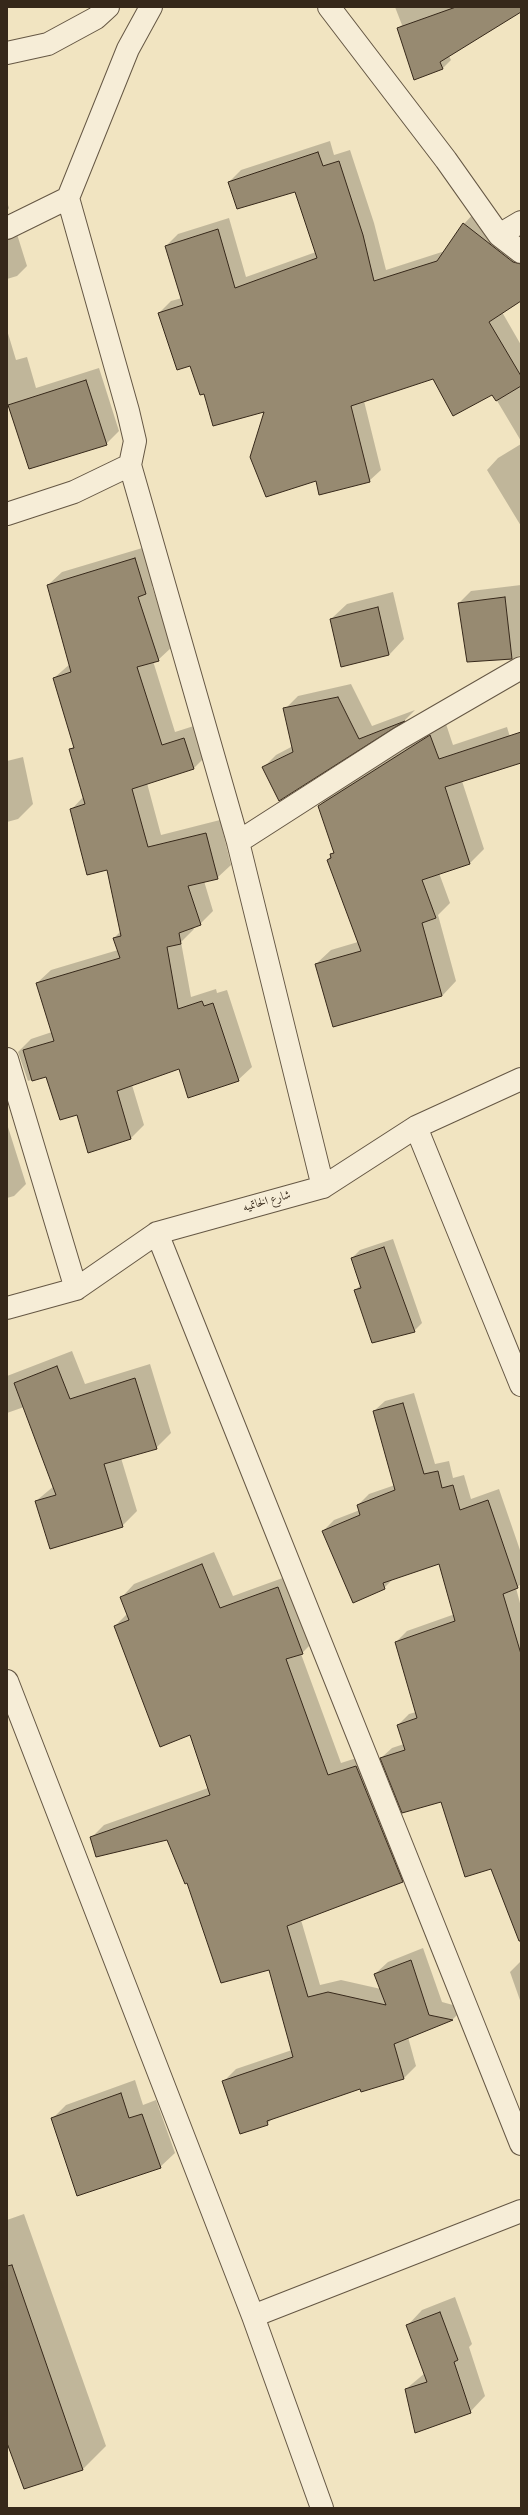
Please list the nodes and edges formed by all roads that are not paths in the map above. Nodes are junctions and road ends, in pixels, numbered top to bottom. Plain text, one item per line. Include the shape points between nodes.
1 (108, 7) edge
2 (151, 7) edge
3 (329, 7) edge
4 (7, 53) edge
5 (68, 198) junction
6 (521, 222) edge
7 (7, 228) edge
8 (499, 235) junction
9 (521, 252) edge
10 (130, 465) junction
11 (7, 514) edge
12 (521, 668) edge
13 (238, 842) junction
14 (7, 1059) edge
15 (521, 1079) edge
16 (416, 1127) junction
17 (323, 1187) junction
18 (157, 1233) junction
19 (76, 1289) junction
20 (7, 1308) edge
21 (521, 1385) edge
22 (7, 1682) edge
23 (521, 2144) edge
24 (521, 2211) edge
25 (253, 2316) junction
26 (322, 2508) edge

1 - 4 street via 96,18 48,44
2 - 5 street via 128,49
3 - 8 street via 446,160
5 - 7 street
5 - 10 street via 135,441
6 - 8 street
8 - 9 street
10 - 11 street via 74,492
10 - 13 street
12 - 13 street via 400,738
13 - 17 street
14 - 19 street
15 - 16 street, شارع الخاتميه
16 - 17 street, شارع الخاتميه
16 - 21 street
17 - 18 street, شارع الخاتميه
18 - 19 street, شارع الخاتميه
18 - 23 street
19 - 20 street, شارع الخاتميه
22 - 25 street
24 - 25 street
25 - 26 street

